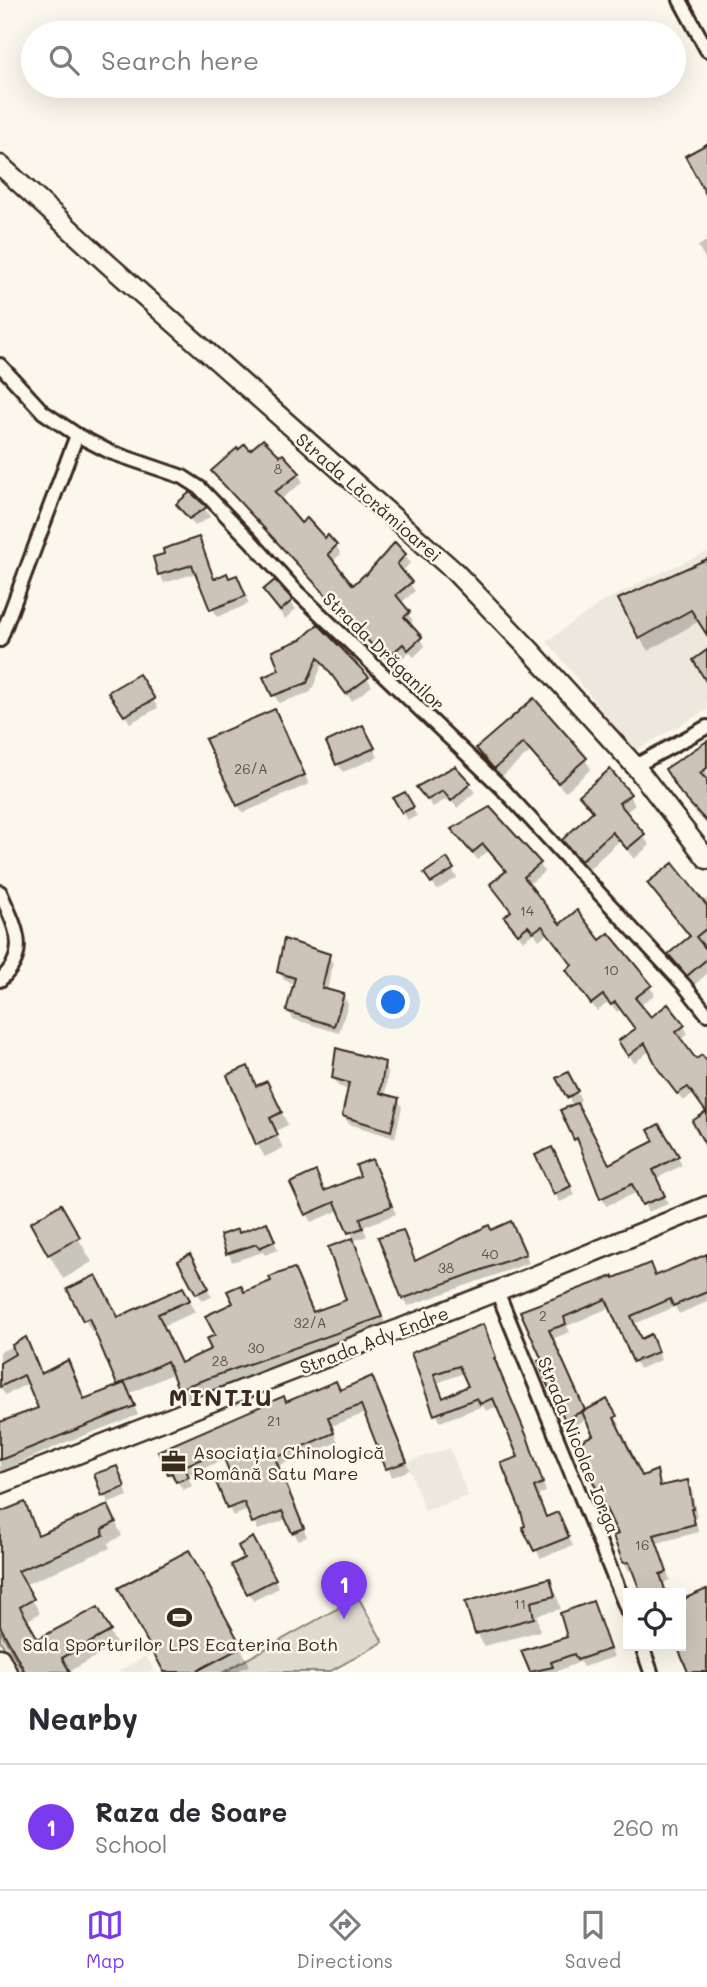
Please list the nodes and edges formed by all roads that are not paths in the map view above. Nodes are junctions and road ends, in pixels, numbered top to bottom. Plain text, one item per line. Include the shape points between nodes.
1 (680, 0) edge
2 (707, 50) edge
3 (0, 165) edge
4 (0, 365) edge
5 (77, 435) junction
6 (0, 640) edge
7 (707, 727) edge
8 (635, 766) junction
9 (707, 859) edge
10 (0, 892) edge
11 (0, 980) edge
12 (707, 1014) edge
13 (707, 1206) edge
14 (497, 1291) junction
15 (0, 1485) edge
16 (623, 1600) edge
17 (644, 1651) edge
18 (0, 1658) edge
19 (7, 1672) edge
20 (651, 1672) edge

1 - 2 street
3 - 8 main road, Strada Lăcrămioarei via 454,571
4 - 5 street, Strada Drăganilor via 43,412
5 - 6 street
5 - 12 street, Strada Drăganilor via 200,488 296,592 500,787
7 - 8 street
8 - 9 main road, Strada Lăcrămioarei
10 - 11 street via 19,947 16,962
13 - 14 main road, Strada Ady Endre
14 - 15 main road, Strada Ady Endre
14 - 16 street, Strada Nicolae Iorga
17 - 20 street
18 - 19 main road

